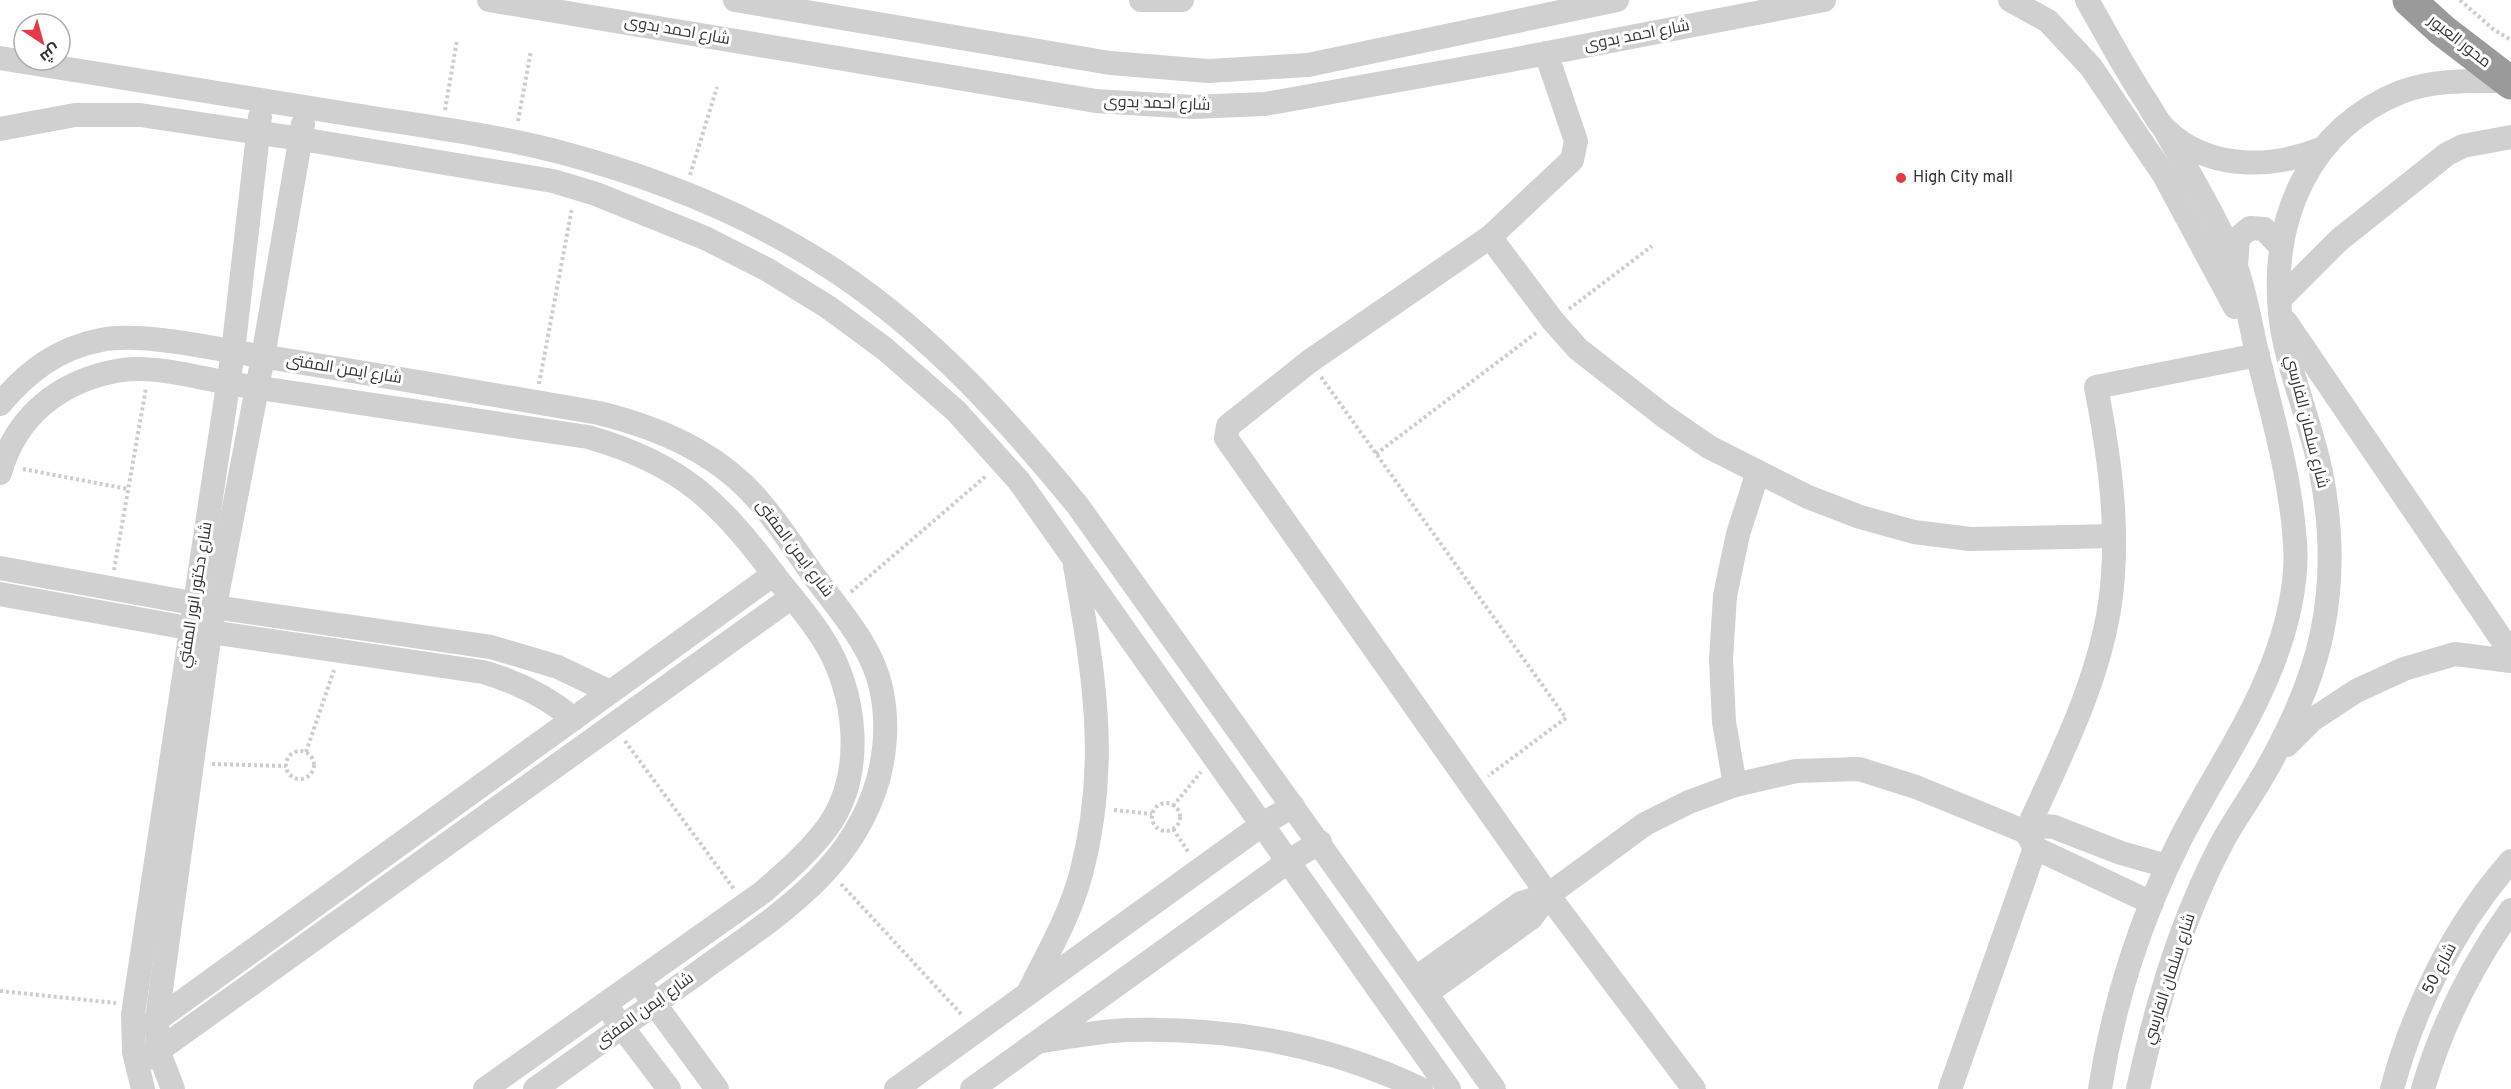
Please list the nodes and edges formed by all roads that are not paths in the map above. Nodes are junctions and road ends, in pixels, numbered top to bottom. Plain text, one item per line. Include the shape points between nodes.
1 (489, 0) edge
2 (735, 0) edge
3 (1142, 0) edge
4 (1182, 0) edge
5 (1617, 0) edge
6 (1824, 0) edge
7 (2010, 0) edge
8 (2087, 0) edge
9 (2409, 0) edge
10 (1546, 53) junction
11 (0, 58) edge
12 (2510, 82) edge
13 (262, 100) junction
14 (306, 107) junction
15 (0, 129) edge
16 (2165, 130) junction
17 (258, 133) junction
18 (2511, 137) edge
19 (301, 139) junction
20 (2321, 149) junction
21 (1490, 237) junction
22 (2281, 247) junction
23 (2236, 267) junction
24 (2280, 306) junction
25 (233, 352) junction
26 (2258, 355) junction
27 (263, 357) junction
28 (228, 384) junction
29 (257, 388) junction
30 (0, 404) edge
31 (1, 469) edge
32 (1758, 472) junction
33 (2113, 536) junction
34 (1073, 558) junction
35 (0, 568) edge
36 (774, 574) junction
37 (0, 594) edge
38 (792, 597) junction
39 (204, 605) junction
40 (200, 630) junction
41 (2511, 653) edge
42 (2511, 661) edge
43 (610, 692) junction
44 (574, 719) junction
45 (2274, 757) junction
46 (1735, 784) junction
47 (1293, 806) junction
48 (1263, 824) junction
49 (2031, 840) junction
50 (1320, 842) junction
51 (1289, 861) junction
52 (2511, 861) edge
53 (2168, 866) junction
54 (1548, 895) junction
55 (2152, 903) junction
56 (2511, 910) edge
57 (236, 962) junction
58 (638, 980) junction
59 (253, 983) junction
60 (1421, 986) junction
61 (1026, 996) junction
62 (604, 1004) junction
63 (655, 1004) junction
64 (157, 1019) junction
65 (623, 1027) junction
66 (132, 1037) junction
67 (1039, 1041) junction
68 (158, 1050) junction
69 (140, 1078) edge
70 (173, 1089) edge
71 (485, 1089) edge
72 (535, 1089) edge
73 (669, 1089) edge
74 (717, 1089) edge
75 (896, 1089) edge
76 (972, 1089) edge
77 (1421, 1089) edge
78 (1449, 1089) edge
79 (1494, 1089) edge
80 (1694, 1089) edge
81 (1950, 1089) edge
82 (2100, 1089) edge
83 (2138, 1089) edge
84 (2392, 1089) edge
85 (2422, 1089) edge

1 - 10 street, شارع احمد بدوى via 1096,101 1193,107 1265,104
2 - 5 street via 1110,63 1208,71 1308,65
3 - 4 street
6 - 10 street, شارع احمد بدوى
7 - 26 street via 2048,21 2091,67 2164,175
8 - 16 street
9 - 12 highway, محور العبور
10 - 21 street via 1576,150 1572,160
11 - 13 street
12 - 20 street, شارع سلمان الفارسي via 2451,81 2402,92 2358,115
13 - 14 street
13 - 17 street, شارع دكتور انور المفتي
14 - 19 street, شارع دكتور انور المفتي
14 - 47 street via 514,142 634,173 774,234 839,274 901,319 1026,442 1078,506
15 - 17 street via 75,115 140,116
16 - 20 street via 2194,149 2234,163 2265,163
16 - 23 street
17 - 19 street
17 - 25 street, شارع دكتور انور المفتي
18 - 24 street via 2463,146 2447,154 2339,240
19 - 27 street, شارع دكتور انور المفتي
19 - 34 street via 576,188 640,210 768,270 885,349 956,411 1019,481
20 - 22 street, شارع سلمان الفارسي via 2302,178
21 - 32 street via 1578,349 1709,447
21 - 54 street via 1310,361 1228,426 1226,438
22 - 23 street via 2264,229 2250,228 2238,238
22 - 24 street, شارع سلمان الفارسي
23 - 26 street
24 - 41 street
24 - 45 street, شارع سلمان الفارسي via 2293,374 2312,433 2326,498 2330,565 2322,632 2313,664 2303,696
25 - 27 street, شارع ايمن المفتى
25 - 28 street, شارع دكتور انور المفتي
25 - 30 street, شارع ايمن المفتى via 133,338 102,339 71,348 44,362 19,381
26 - 33 street via 2096,387 2110,476
26 - 53 street, شارع سلمان الفارسي via 2282,449 2295,543 2288,614 2274,662 2250,716
27 - 29 street, شارع دكتور انور المفتي
27 - 63 street, شارع ايمن المفتى via 599,413 644,424 686,443 724,468 758,500 868,652 881,687 886,723 884,759 872,802 852,841 828,871 783,910
28 - 29 street, شارع ايمن المفتى
28 - 31 street, شارع ايمن المفتى via 149,370 119,370 68,386 42,404 20,427
28 - 39 street, شارع دكتور انور المفتي
29 - 36 street, شارع ايمن المفتى via 588,437 624,447 690,482 718,506
29 - 39 street, شارع دكتور انور المفتي
32 - 33 street via 1808,497 1914,532 1970,539
32 - 46 street via 1738,534 1725,606 1721,659 1724,722
33 - 49 street via 2109,610 2086,693
34 - 48 street
34 - 61 street via 1089,649 1098,774 1080,875 1057,936
35 - 39 street
36 - 38 street, شارع ايمن المفتى
36 - 43 street
37 - 40 street
38 - 58 street, شارع ايمن المفتى via 823,639 839,669 848,699 853,732 842,797 828,826 799,862
38 - 59 street
39 - 40 street, شارع دكتور انور المفتي
39 - 43 street via 491,647 558,667
40 - 44 street via 483,672 536,692
40 - 64 street, شارع دكتور انور المفتي via 193,763
40 - 66 street, شارع دكتور انور المفتي
42 - 45 street via 2455,654 2404,669 2356,691 2312,720
43 - 44 street
44 - 57 street
45 - 83 street, شارع سلمان الفارسي via 2224,840 2183,927 2153,1019
46 - 49 street via 1796,771 1859,769 1916,787
46 - 54 street via 1645,824
47 - 48 street
47 - 50 street
48 - 51 street
48 - 61 street
49 - 53 street via 2044,826 2054,827
49 - 55 street
49 - 81 street
50 - 51 street
50 - 60 street
51 - 67 street
51 - 78 street
52 - 84 street, شارع 50 via 2462,928 2429,986 2403,1048
53 - 55 street, شارع سلمان الفارسي
54 - 60 street via 1531,918
54 - 80 street
55 - 82 street, شارع سلمان الفارسي via 2116,1012
56 - 85 street, شارع 50 via 2456,1000
57 - 59 street
57 - 64 street
58 - 62 street, شارع ايمن المفتى
58 - 63 street
59 - 68 street
60 - 79 street
61 - 75 street
62 - 65 street
62 - 71 street, شارع ايمن المفتى
63 - 65 street, شارع ايمن المفتى
63 - 74 street
64 - 66 street
64 - 68 street, شارع دكتور انور المفتي
65 - 72 street, شارع ايمن المفتى
65 - 73 street
66 - 69 street, شارع دكتور انور المفتي
67 - 76 street
67 - 77 street via 1126,1030 1214,1032 1301,1045 1384,1071
68 - 69 street
68 - 70 street, شارع دكتور انور المفتي

